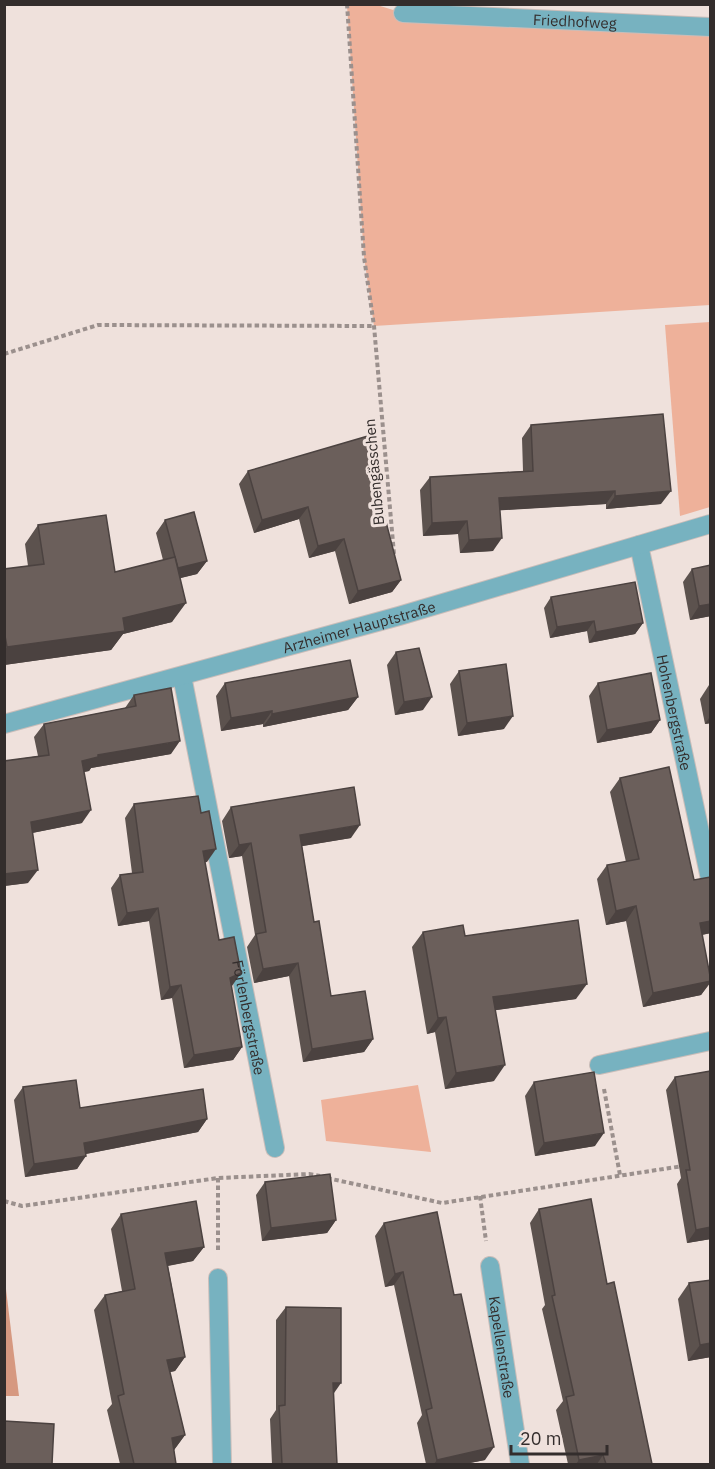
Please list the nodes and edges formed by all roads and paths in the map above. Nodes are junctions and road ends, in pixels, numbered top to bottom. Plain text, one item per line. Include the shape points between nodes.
1 (347, 4) edge
2 (403, 13) dead end
3 (711, 27) edge
4 (374, 326) junction
5 (4, 354) edge
6 (711, 524) edge
7 (639, 545) junction
8 (394, 558) edge
9 (182, 676) junction
10 (4, 724) edge
11 (711, 879) edge
12 (711, 1041) edge
13 (599, 1065) joint
14 (275, 1148) dead end
15 (688, 1165) edge
16 (620, 1174) junction
17 (218, 1178) junction
18 (480, 1196) junction
19 (4, 1201) edge
20 (490, 1266) joint
21 (218, 1278) joint
22 (222, 1464) edge
23 (520, 1464) edge

1 - 4 path, Bubengässchen via 364,257
2 - 3 street, Friedhofweg
4 - 5 path via 98,324
4 - 8 path, Bubengässchen
6 - 7 street, Arzheimer Hauptstraße
7 - 9 street, Arzheimer Hauptstraße
7 - 11 street, Hohenbergstraße
9 - 10 street, Arzheimer Hauptstraße
9 - 14 street, Förlenbergstraße
12 - 13 street
13 - 16 path
15 - 16 path
16 - 18 path
17 - 18 path via 309,1174 442,1203
17 - 19 path via 22,1206
17 - 21 path
18 - 20 path
20 - 23 street, Kapellenstraße
21 - 22 street

